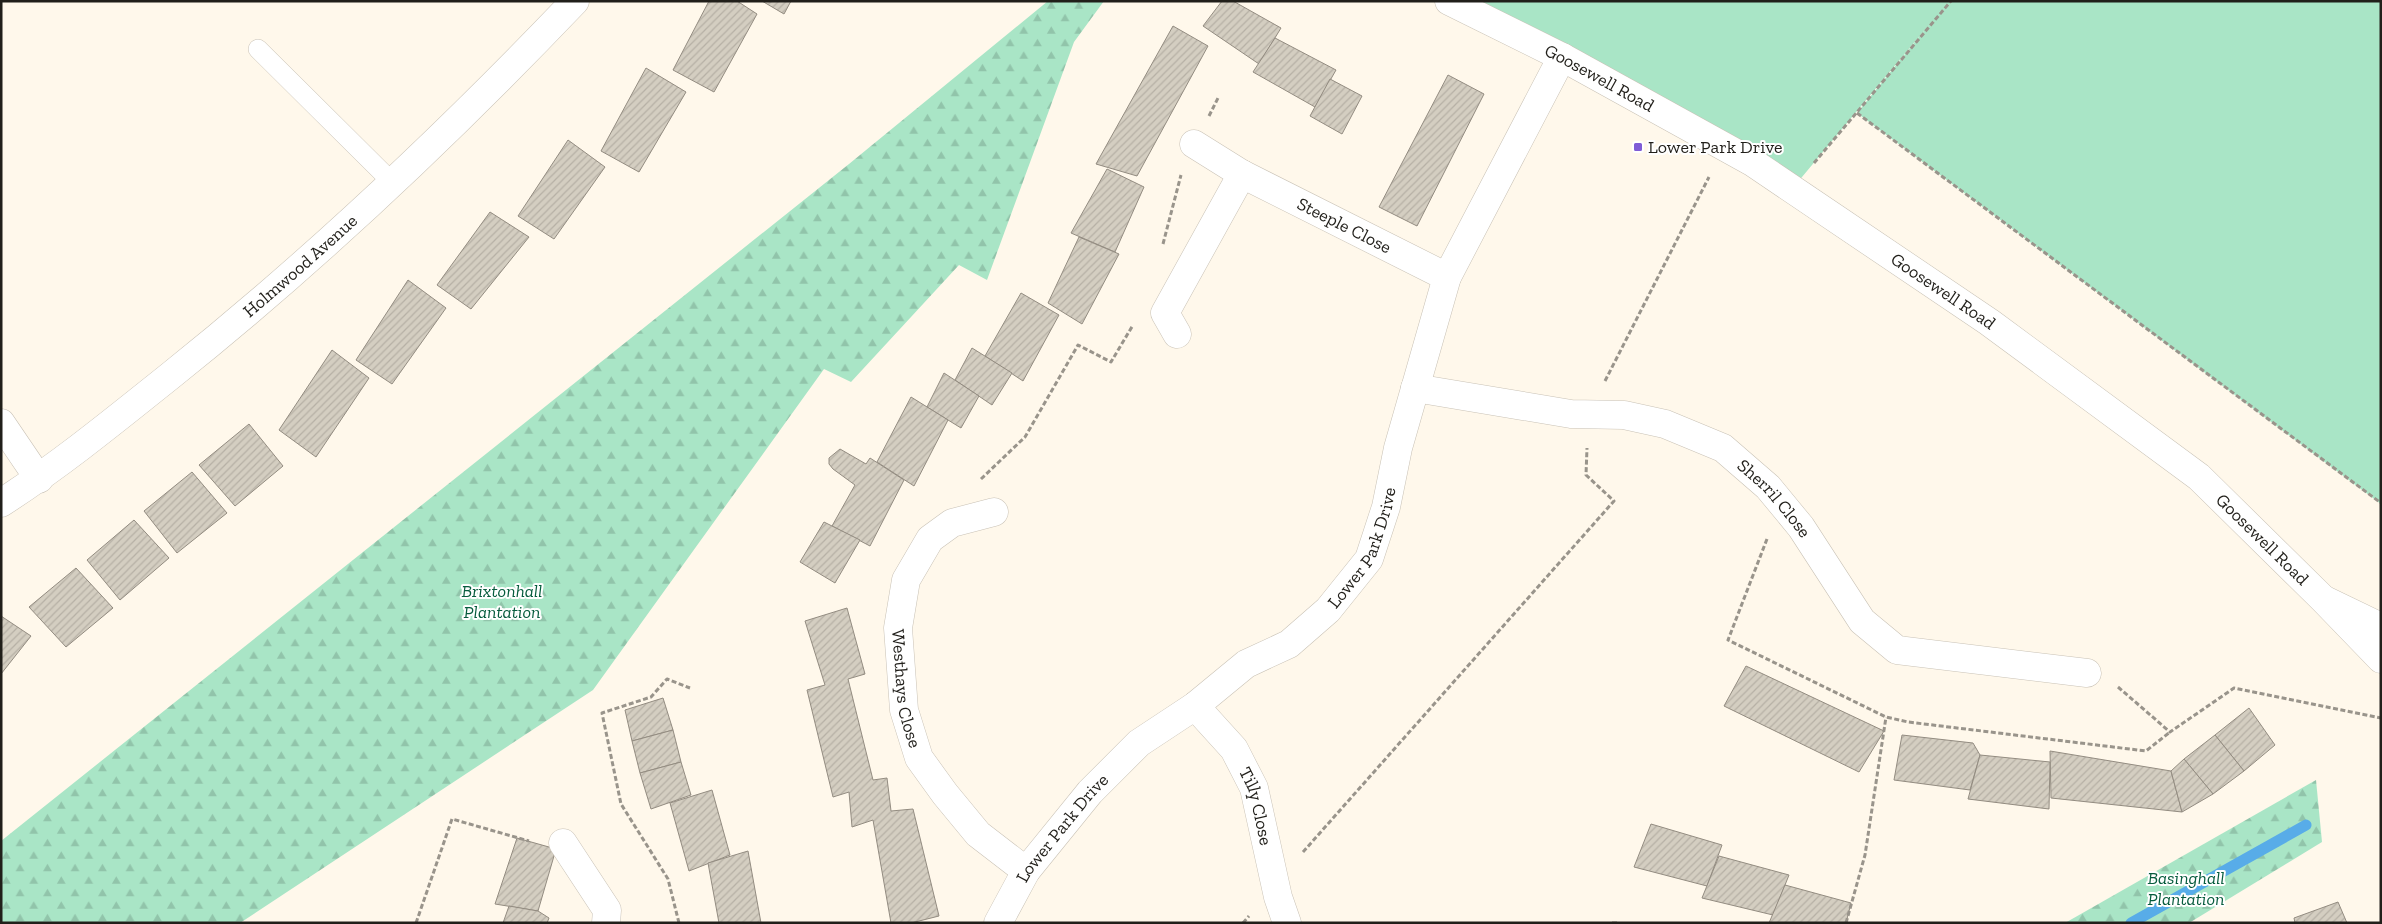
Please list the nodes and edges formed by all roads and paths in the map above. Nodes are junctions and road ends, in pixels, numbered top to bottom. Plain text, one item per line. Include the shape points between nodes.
1 (575, 1) edge
2 (1449, 1) edge
3 (1951, 1) edge
4 (258, 49) dead end
5 (1562, 57) junction
6 (1218, 98) dead end
7 (1856, 113) junction
8 (1194, 144) junction
9 (1724, 147) junction
10 (1242, 174) junction
11 (393, 183) junction
12 (1792, 189) junction
13 (1160, 252) dead end
14 (1447, 277) junction
15 (1171, 324) joint
16 (1414, 388) junction
17 (1588, 414) junction
18 (1, 423) edge
19 (39, 478) junction
20 (977, 482) dead end
21 (1, 503) edge
22 (2381, 503) edge
23 (994, 512) dead end
24 (2323, 599) junction
25 (2381, 627) edge
26 (2381, 659) edge
27 (2087, 674) joint
28 (690, 688) dead end
29 (1195, 706) junction
30 (1886, 717) dead end
31 (2381, 718) edge
32 (566, 848) joint
33 (1026, 871) junction
34 (1275, 885) junction
35 (416, 923) edge
36 (606, 923) edge
37 (678, 923) edge
38 (998, 923) edge
39 (1287, 923) edge
40 (1612, 923) edge
41 (1619, 923) edge
42 (1846, 923) edge

1 - 11 street, Holmwood Avenue
2 - 5 street, Goosewell Road
3 - 7 path
4 - 11 lane
5 - 9 street, Goosewell Road
5 - 14 street, Lower Park Drive
6 - 8 path
7 - 12 path
7 - 22 path
8 - 10 street, Steeple Close
8 - 13 path via 1185,162
9 - 12 street, Goosewell Road
9 - 17 path
10 - 14 street, Steeple Close
10 - 15 street
11 - 19 street, Holmwood Avenue via 232,327
12 - 24 street, Goosewell Road via 1989,322 2199,477
14 - 16 street, Lower Park Drive
15 - 20 path via 1132,325 1111,362 1078,345 1025,438
16 - 17 street, Sherril Close via 1571,414
16 - 29 street, Lower Park Drive via 1386,507 1369,558 1328,610 1289,644 1246,664
17 - 27 street, Sherril Close via 1624,415 1665,424 1723,448 1768,487 1801,527 1862,621 1897,650
17 - 34 path via 1586,475 1614,501
18 - 19 street
19 - 21 street, Holmwood Avenue
23 - 33 street, Westhays Close via 952,523 930,538 906,580 898,628 904,710 919,758 945,794 978,834
24 - 25 street
24 - 26 street, Goosewell Road
27 - 31 path via 2094,667 2170,732 2234,688
28 - 37 path via 667,679 651,697 602,713 621,804 668,879
29 - 33 street, Lower Park Drive via 1139,744 1090,792
29 - 34 street, Tilly Close via 1234,750 1254,788
30 - 42 path via 1865,855
32 - 35 path via 452,819
32 - 36 street via 607,910
33 - 38 street, Lower Park Drive
34 - 39 street, Tilly Close
40 - 41 path

